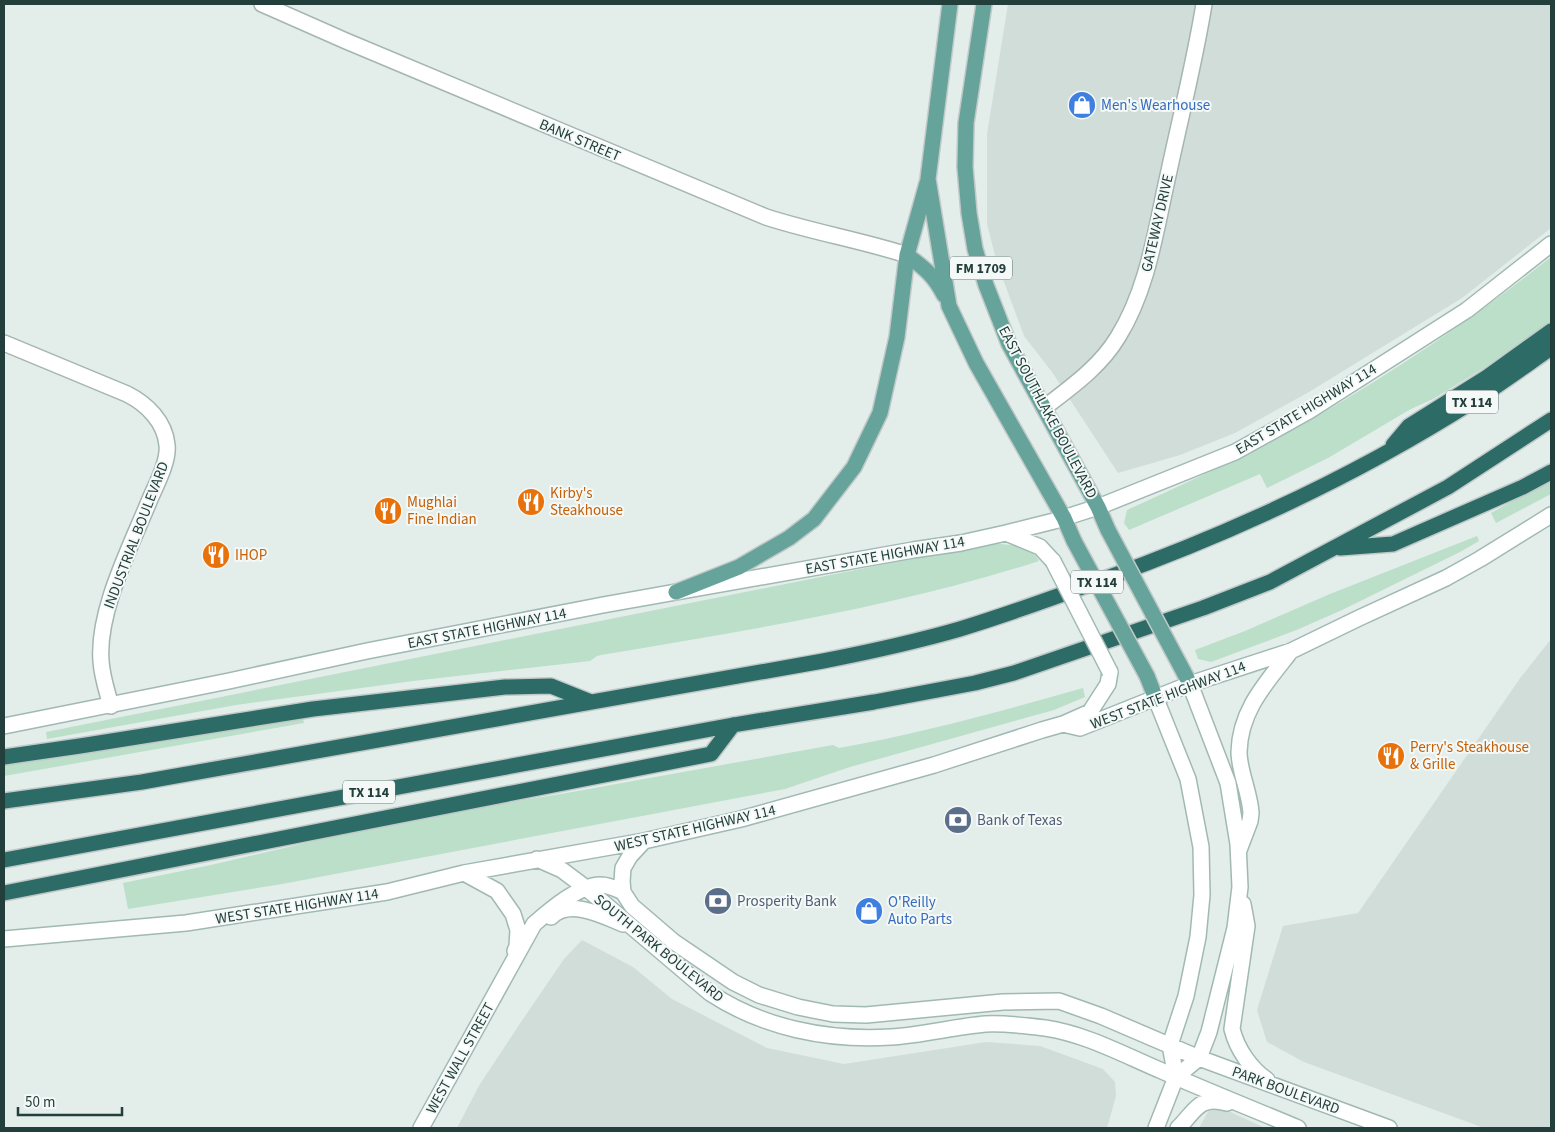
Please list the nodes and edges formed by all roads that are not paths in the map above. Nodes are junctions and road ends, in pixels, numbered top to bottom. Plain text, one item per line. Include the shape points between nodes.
1 (262, 4) edge
2 (950, 4) edge
3 (984, 4) edge
4 (1204, 4) edge
5 (928, 179) junction
6 (1551, 244) edge
7 (907, 255) junction
8 (949, 306) junction
9 (1551, 331) edge
10 (4, 343) edge
11 (1551, 348) edge
12 (1044, 408) junction
13 (1551, 420) edge
14 (1389, 451) junction
15 (1551, 472) edge
16 (1098, 508) junction
17 (1551, 516) edge
18 (1064, 518) junction
19 (1006, 533) junction
20 (1333, 549) junction
21 (676, 592) junction
22 (1291, 651) junction
23 (1190, 684) junction
24 (1156, 699) junction
25 (591, 702) junction
26 (111, 706) junction
27 (733, 724) junction
28 (1063, 724) junction
29 (4, 726) edge
30 (4, 756) edge
31 (4, 801) edge
32 (644, 841) junction
33 (1238, 851) junction
34 (4, 860) edge
35 (537, 860) junction
36 (464, 873) junction
37 (1240, 887) junction
38 (586, 888) junction
39 (623, 892) junction
40 (4, 893) edge
41 (637, 930) junction
42 (4, 939) edge
43 (498, 988) junction
44 (759, 995) junction
45 (982, 1004) junction
46 (750, 1014) junction
47 (858, 1015) junction
48 (983, 1024) junction
49 (858, 1037) junction
50 (1170, 1045) junction
51 (1184, 1051) joint
52 (1199, 1058) junction
53 (1172, 1075) junction
54 (1276, 1086) junction
55 (1266, 1114) junction
56 (421, 1128) edge
57 (1156, 1128) edge
58 (1178, 1128) edge
59 (1298, 1128) edge
60 (1389, 1128) edge

1 - 7 main road, BANK STREET via 766,217
2 - 5 main road, FM 1709
3 - 12 main road, EAST SOUTHLAKE BOULEVARD / FM 1709 via 966,123 969,213 986,285 1009,344
4 - 12 main road, GATEWAY DRIVE via 1139,296 1118,339 1102,360
5 - 7 main road
5 - 8 main road, FM 1709
6 - 16 main road, EAST STATE HIGHWAY 114 via 1467,310 1309,410 1234,452
7 - 8 main road via 930,272
7 - 21 main road via 897,337 880,413 854,467 814,519 789,538 739,567
8 - 18 main road, FM 1709 via 976,363
9 - 14 highway via 1487,377 1409,426
10 - 26 main road, INDUSTRIAL BOULEVARD via 142,402 163,428 168,446 164,466 106,613 100,662
11 - 14 highway, TX 114 via 1472,402
12 - 16 main road, EAST SOUTHLAKE BOULEVARD / FM 1709
13 - 20 highway, TX 114 via 1448,487
14 - 25 highway, TX 114 via 1208,540 958,630 823,661
15 - 20 highway via 1393,544
16 - 18 main road, EAST STATE HIGHWAY 114
16 - 23 main road, EAST SOUTHLAKE BOULEVARD / FM 1709, bridge
17 - 22 main road, WEST STATE HIGHWAY 114 via 1446,578
18 - 19 main road, EAST STATE HIGHWAY 114
18 - 24 main road, FM 1709, bridge
19 - 21 main road, EAST STATE HIGHWAY 114
19 - 28 main road, bridge via 1040,547 1053,561 1110,672 1108,684 1090,712
20 - 27 highway, TX 114 via 1270,582 1014,673 874,702
21 - 26 main road, EAST STATE HIGHWAY 114 via 367,651
22 - 23 main road, WEST STATE HIGHWAY 114
22 - 33 main road via 1254,699 1244,723 1239,753 1251,813
23 - 24 main road, WEST STATE HIGHWAY 114
23 - 33 main road via 1228,783
24 - 28 main road, WEST STATE HIGHWAY 114 via 1080,728
24 - 50 main road via 1188,778 1201,847 1202,896 1198,937 1186,996
25 - 30 highway via 551,686 505,687 313,709
25 - 31 highway, TX 114 via 142,782
26 - 29 main road
27 - 34 highway, TX 114
27 - 40 highway via 711,754
28 - 32 main road, WEST STATE HIGHWAY 114 via 741,820
32 - 35 main road, WEST STATE HIGHWAY 114
32 - 39 main road via 623,868
33 - 37 main road
35 - 36 main road, WEST STATE HIGHWAY 114
35 - 38 main road, SOUTH PARK BOULEVARD via 562,870
36 - 42 main road, WEST STATE HIGHWAY 114 via 387,892 186,923
36 - 43 main road via 497,891 513,914 518,930 517,946
37 - 52 main road via 1235,928 1209,1032
37 - 54 main road via 1247,926 1232,1029 1236,1044 1260,1076
38 - 39 main road via 600,884
38 - 41 main road, SOUTH PARK BOULEVARD
38 - 43 main road via 564,899 534,924
39 - 44 main road, SOUTH PARK BOULEVARD via 632,906 674,942 733,982
41 - 43 main road via 591,911 567,909 554,914
41 - 46 main road, SOUTH PARK BOULEVARD via 710,992
43 - 56 main road, WEST WALL STREET
44 - 46 main road
44 - 47 main road, SOUTH PARK BOULEVARD via 798,1007
45 - 47 main road, SOUTH PARK BOULEVARD
45 - 48 main road
45 - 50 main road, SOUTH PARK BOULEVARD via 1059,1001
46 - 49 main road, SOUTH PARK BOULEVARD via 801,1032
47 - 49 main road
48 - 49 main road, SOUTH PARK BOULEVARD via 891,1037
48 - 53 main road, SOUTH PARK BOULEVARD via 1046,1028 1076,1036 1110,1047
50 - 51 main road, SOUTH PARK BOULEVARD
50 - 53 main road
51 - 52 main road, PARK BOULEVARD
52 - 53 main road
52 - 54 main road, PARK BOULEVARD
53 - 55 main road, PARK BOULEVARD
53 - 57 main road
54 - 60 main road, PARK BOULEVARD
55 - 58 main road via 1220,1101 1206,1102 1198,1105
55 - 59 main road, PARK BOULEVARD

